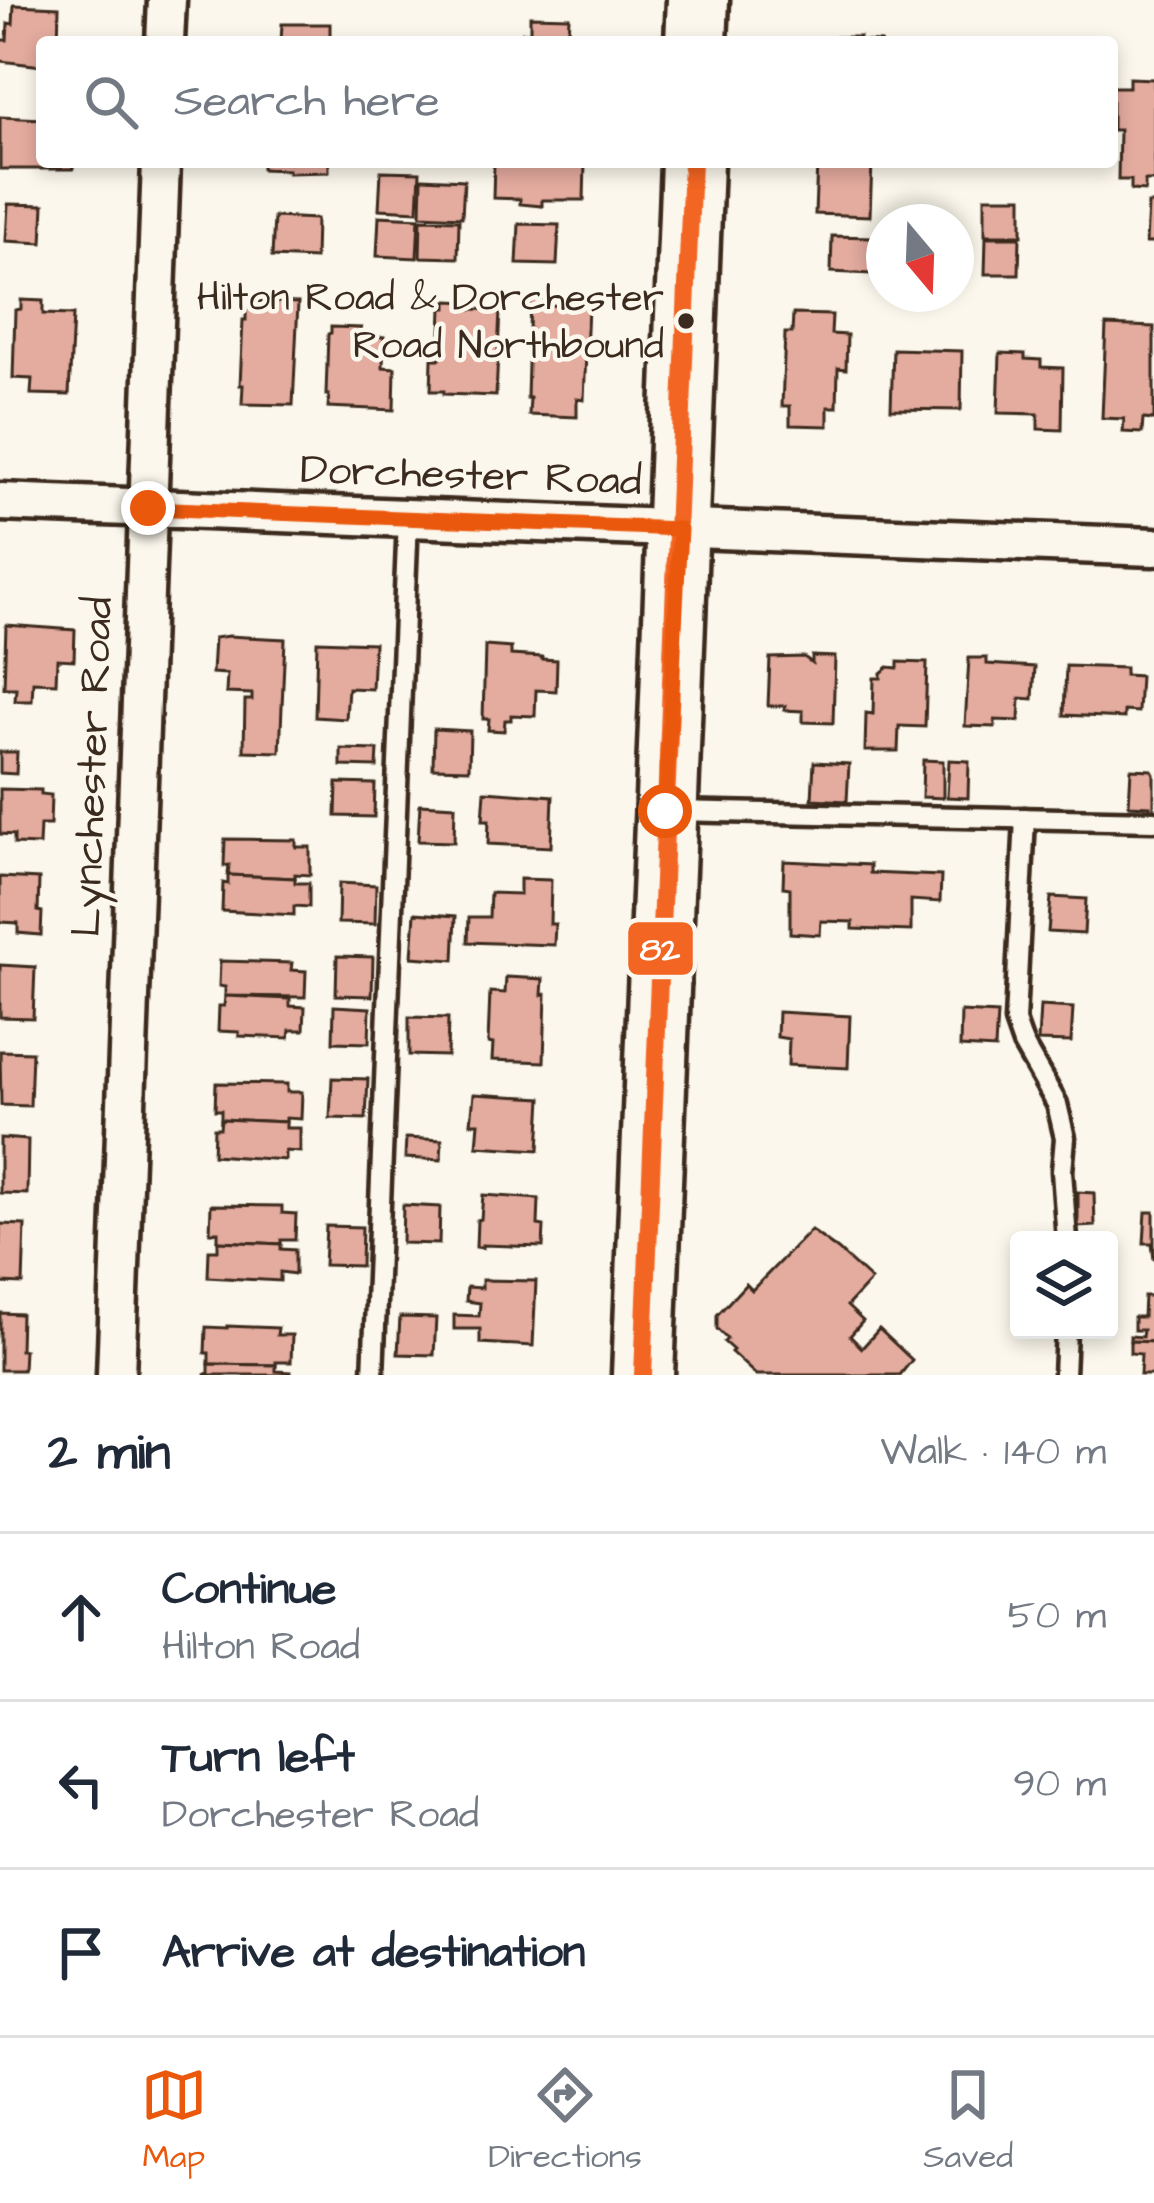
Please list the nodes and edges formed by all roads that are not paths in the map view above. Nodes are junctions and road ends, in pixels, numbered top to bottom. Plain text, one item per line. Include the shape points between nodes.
1 (166, 0) edge
2 (698, 0) edge
3 (165, 36) edge
4 (696, 36) edge
5 (160, 168) edge
6 (692, 168) edge
7 (0, 502) edge
8 (148, 508) junction
9 (408, 518) junction
10 (680, 529) junction
11 (1154, 547) edge
12 (665, 811) junction
13 (1025, 818) junction
14 (1154, 821) edge
15 (1066, 1231) edge
16 (1066, 1339) edge
17 (116, 1375) edge
18 (373, 1375) edge
19 (644, 1375) edge
20 (1064, 1375) edge

1 - 3 street
2 - 4 main road
5 - 8 street, Lynchester Road
6 - 10 main road
7 - 8 street, Dorchester Road
8 - 9 street, Dorchester Road
8 - 17 street, Lynchester Road
9 - 10 street, Dorchester Road
9 - 18 lane
10 - 11 street, Dorchester Road
10 - 12 main road
12 - 13 lane
12 - 19 main road
13 - 14 lane
13 - 15 lane via 1015,1022 1058,1104
16 - 20 lane

